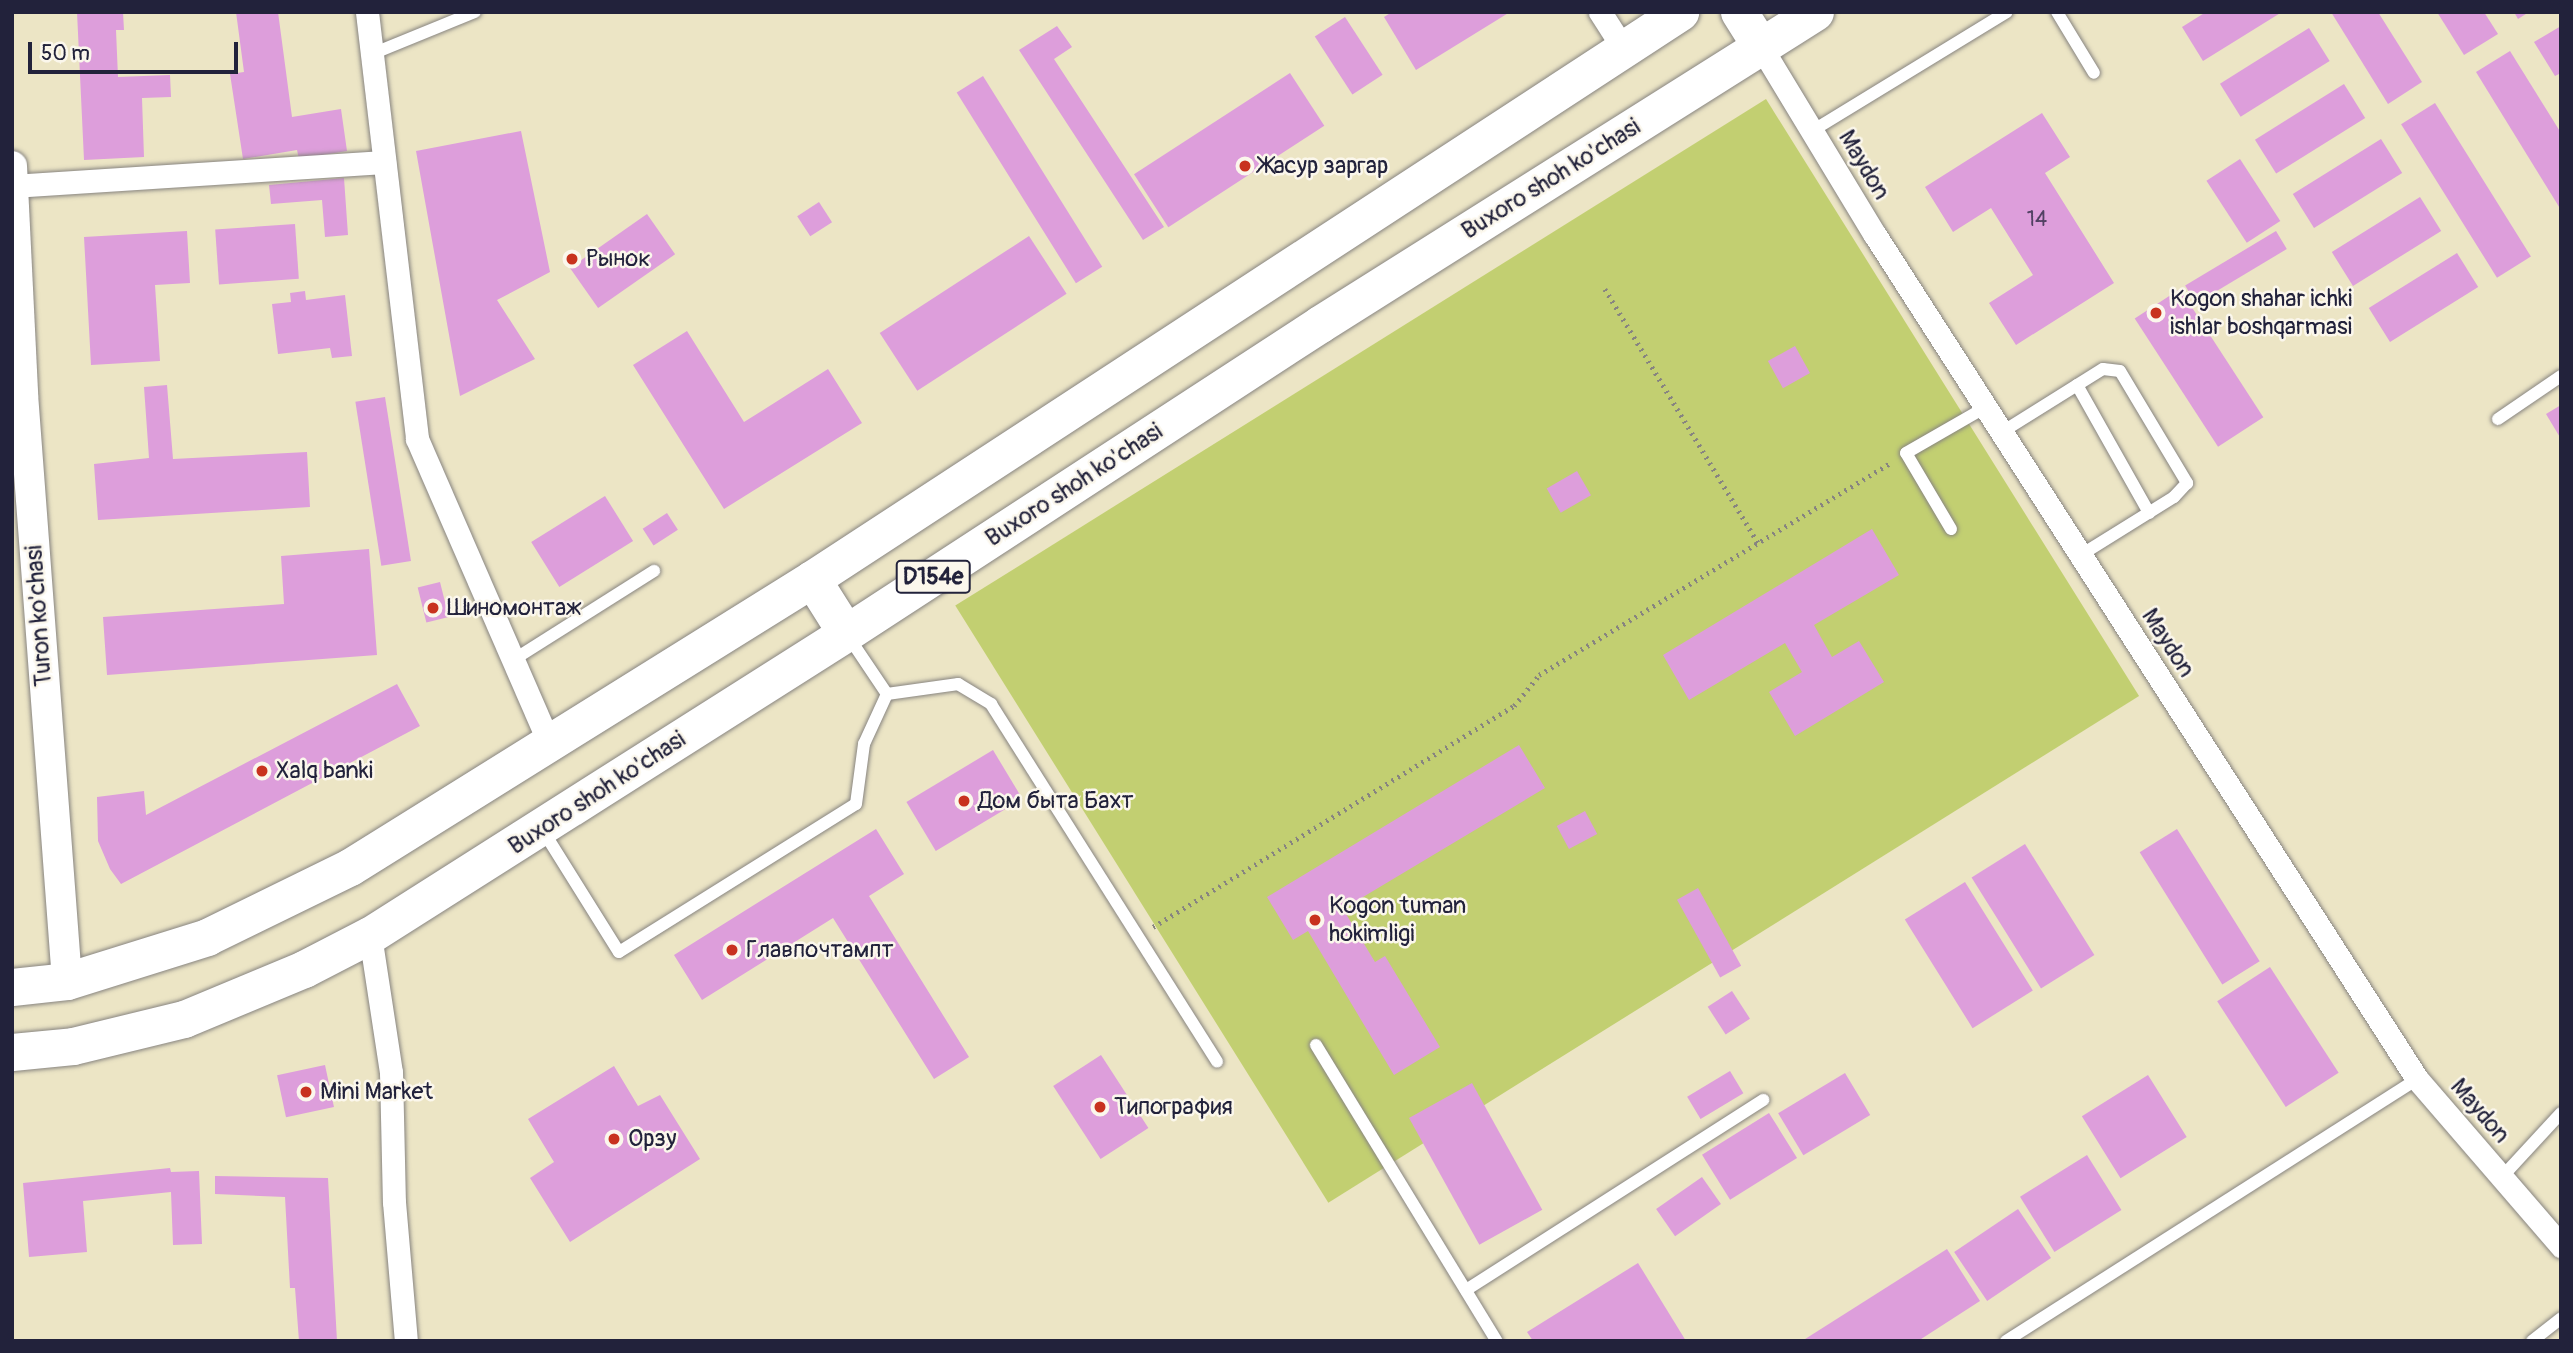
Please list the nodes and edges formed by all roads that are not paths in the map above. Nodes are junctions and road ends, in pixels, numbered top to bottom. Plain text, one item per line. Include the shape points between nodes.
1 (367, 12) edge
2 (475, 12) edge
3 (1600, 12) edge
4 (1680, 12) edge
5 (1739, 12) edge
6 (1815, 12) edge
7 (2007, 12) edge
8 (2057, 12) edge
9 (1761, 47) junction
10 (1623, 48) junction
11 (372, 54) junction
12 (2094, 73) dead end
13 (1812, 131) junction
14 (384, 162) junction
15 (12, 166) edge
16 (13, 186) edge
17 (2561, 376) edge
18 (2077, 385) junction
19 (18, 394) edge
20 (1986, 407) junction
21 (2498, 419) dead end
22 (2002, 432) junction
23 (2149, 513) junction
24 (1951, 529) dead end
25 (2081, 555) junction
26 (654, 571) dead end
27 (812, 579) junction
28 (846, 633) junction
29 (513, 660) junction
30 (887, 694) junction
31 (549, 743) junction
32 (542, 829) junction
33 (370, 935) junction
34 (67, 981) junction
35 (12, 987) edge
36 (1316, 1045) dead end
37 (12, 1052) edge
38 (1217, 1061) dead end
39 (2417, 1079) junction
40 (1763, 1100) dead end
41 (2561, 1113) edge
42 (2502, 1177) junction
43 (2561, 1246) edge
44 (1466, 1290) junction
45 (2561, 1318) edge
46 (406, 1341) edge
47 (1497, 1341) edge
48 (2006, 1341) edge
49 (2532, 1341) edge

1 - 11 street
2 - 11 lane
3 - 10 street
4 - 10 main road, D154e
5 - 9 main road
6 - 9 main road, Buxoro shoh ko'chasi / D154e
7 - 13 lane
8 - 12 lane
9 - 13 street, Maydon
9 - 28 main road, Buxoro shoh ko'chasi / D154e via 1320,324
10 - 27 main road, D154e
11 - 14 street
13 - 20 street, Maydon
14 - 16 street
14 - 29 street via 417,439
15 - 16 street, Turon ko'chasi
16 - 19 street, Turon ko'chasi
17 - 21 lane
18 - 22 lane
18 - 23 lane
18 - 23 lane via 2103,369 2120,371 2187,483
19 - 34 street, Turon ko'chasi
20 - 22 street, Maydon
20 - 24 lane via 1906,453
22 - 25 street, Maydon
23 - 25 lane
25 - 39 street, Maydon
26 - 29 lane
27 - 28 main road
27 - 31 main road, D154e
28 - 30 lane
28 - 32 main road, Buxoro shoh ko'chasi / D154e
29 - 31 street
30 - 32 lane via 864,744 856,804 619,951
30 - 38 lane via 958,684 991,704
31 - 34 main road, D154e via 304,892 207,937
32 - 33 main road, Buxoro shoh ko'chasi / D154e
33 - 37 main road, Buxoro shoh ko'chasi / D154e via 304,969 184,1019 73,1046
33 - 46 street via 391,1072 394,1202
34 - 35 main road, D154e
36 - 44 lane
39 - 42 street, Maydon
39 - 48 lane
40 - 44 lane
41 - 42 lane
42 - 43 street, Maydon
44 - 47 lane
45 - 49 lane

